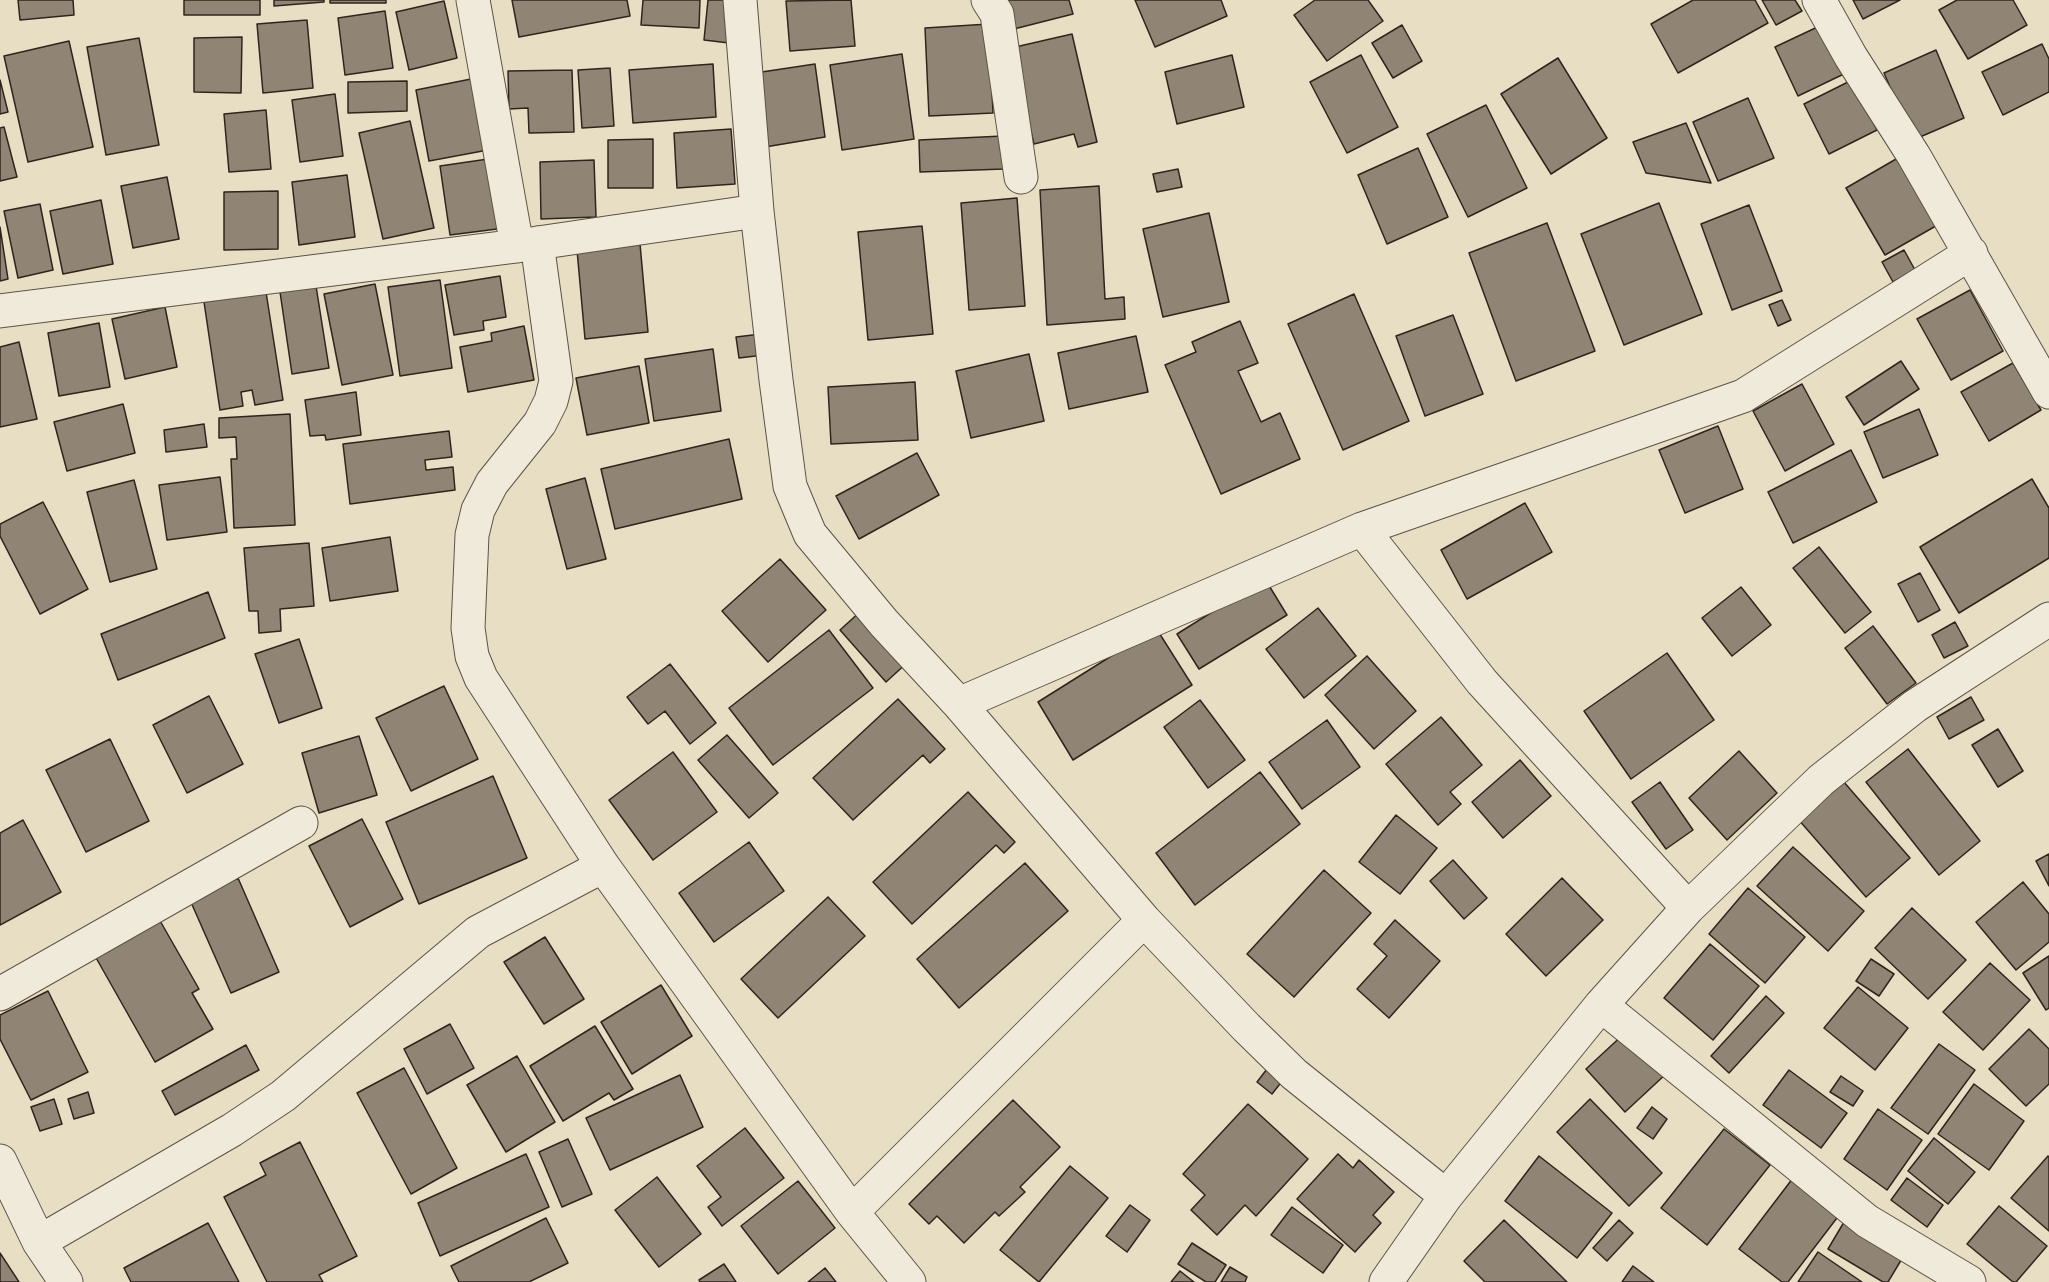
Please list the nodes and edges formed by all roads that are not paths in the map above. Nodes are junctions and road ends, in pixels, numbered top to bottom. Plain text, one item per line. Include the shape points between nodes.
1 (473, 0) edge
2 (740, 0) edge
3 (988, 0) edge
4 (1818, 0) edge
5 (1021, 177) dead end
6 (757, 211) junction
7 (527, 244) junction
8 (1971, 253) junction
9 (0, 311) edge
10 (2049, 392) edge
11 (1362, 529) junction
12 (2049, 619) edge
13 (959, 704) junction
14 (301, 823) dead end
15 (603, 866) junction
16 (1688, 908) junction
17 (1144, 920) junction
18 (0, 994) edge
19 (1601, 1005) junction
20 (0, 1161) edge
21 (1446, 1196) junction
22 (852, 1212) junction
23 (39, 1242) junction
24 (66, 1282) edge
25 (909, 1282) edge
26 (1386, 1282) edge
27 (1969, 1282) edge

1 - 7 street
2 - 6 street
3 - 5 street via 997,14
4 - 8 street
6 - 7 street
6 - 13 street via 790,486 810,534 884,623
7 - 9 street
7 - 15 street via 556,381 540,423 492,483 478,510 472,536 468,627 472,656 481,678
8 - 10 street
8 - 11 street via 1743,396
11 - 13 street
11 - 16 street via 1482,682
12 - 16 street via 1915,706 1821,780
13 - 17 street
14 - 18 street
15 - 22 street
15 - 23 street via 478,932 283,1095 232,1130
16 - 19 street
17 - 21 street via 1294,1074
17 - 22 street
19 - 21 street
19 - 27 street via 1868,1221
20 - 23 street
21 - 26 street
22 - 25 street
23 - 24 street

